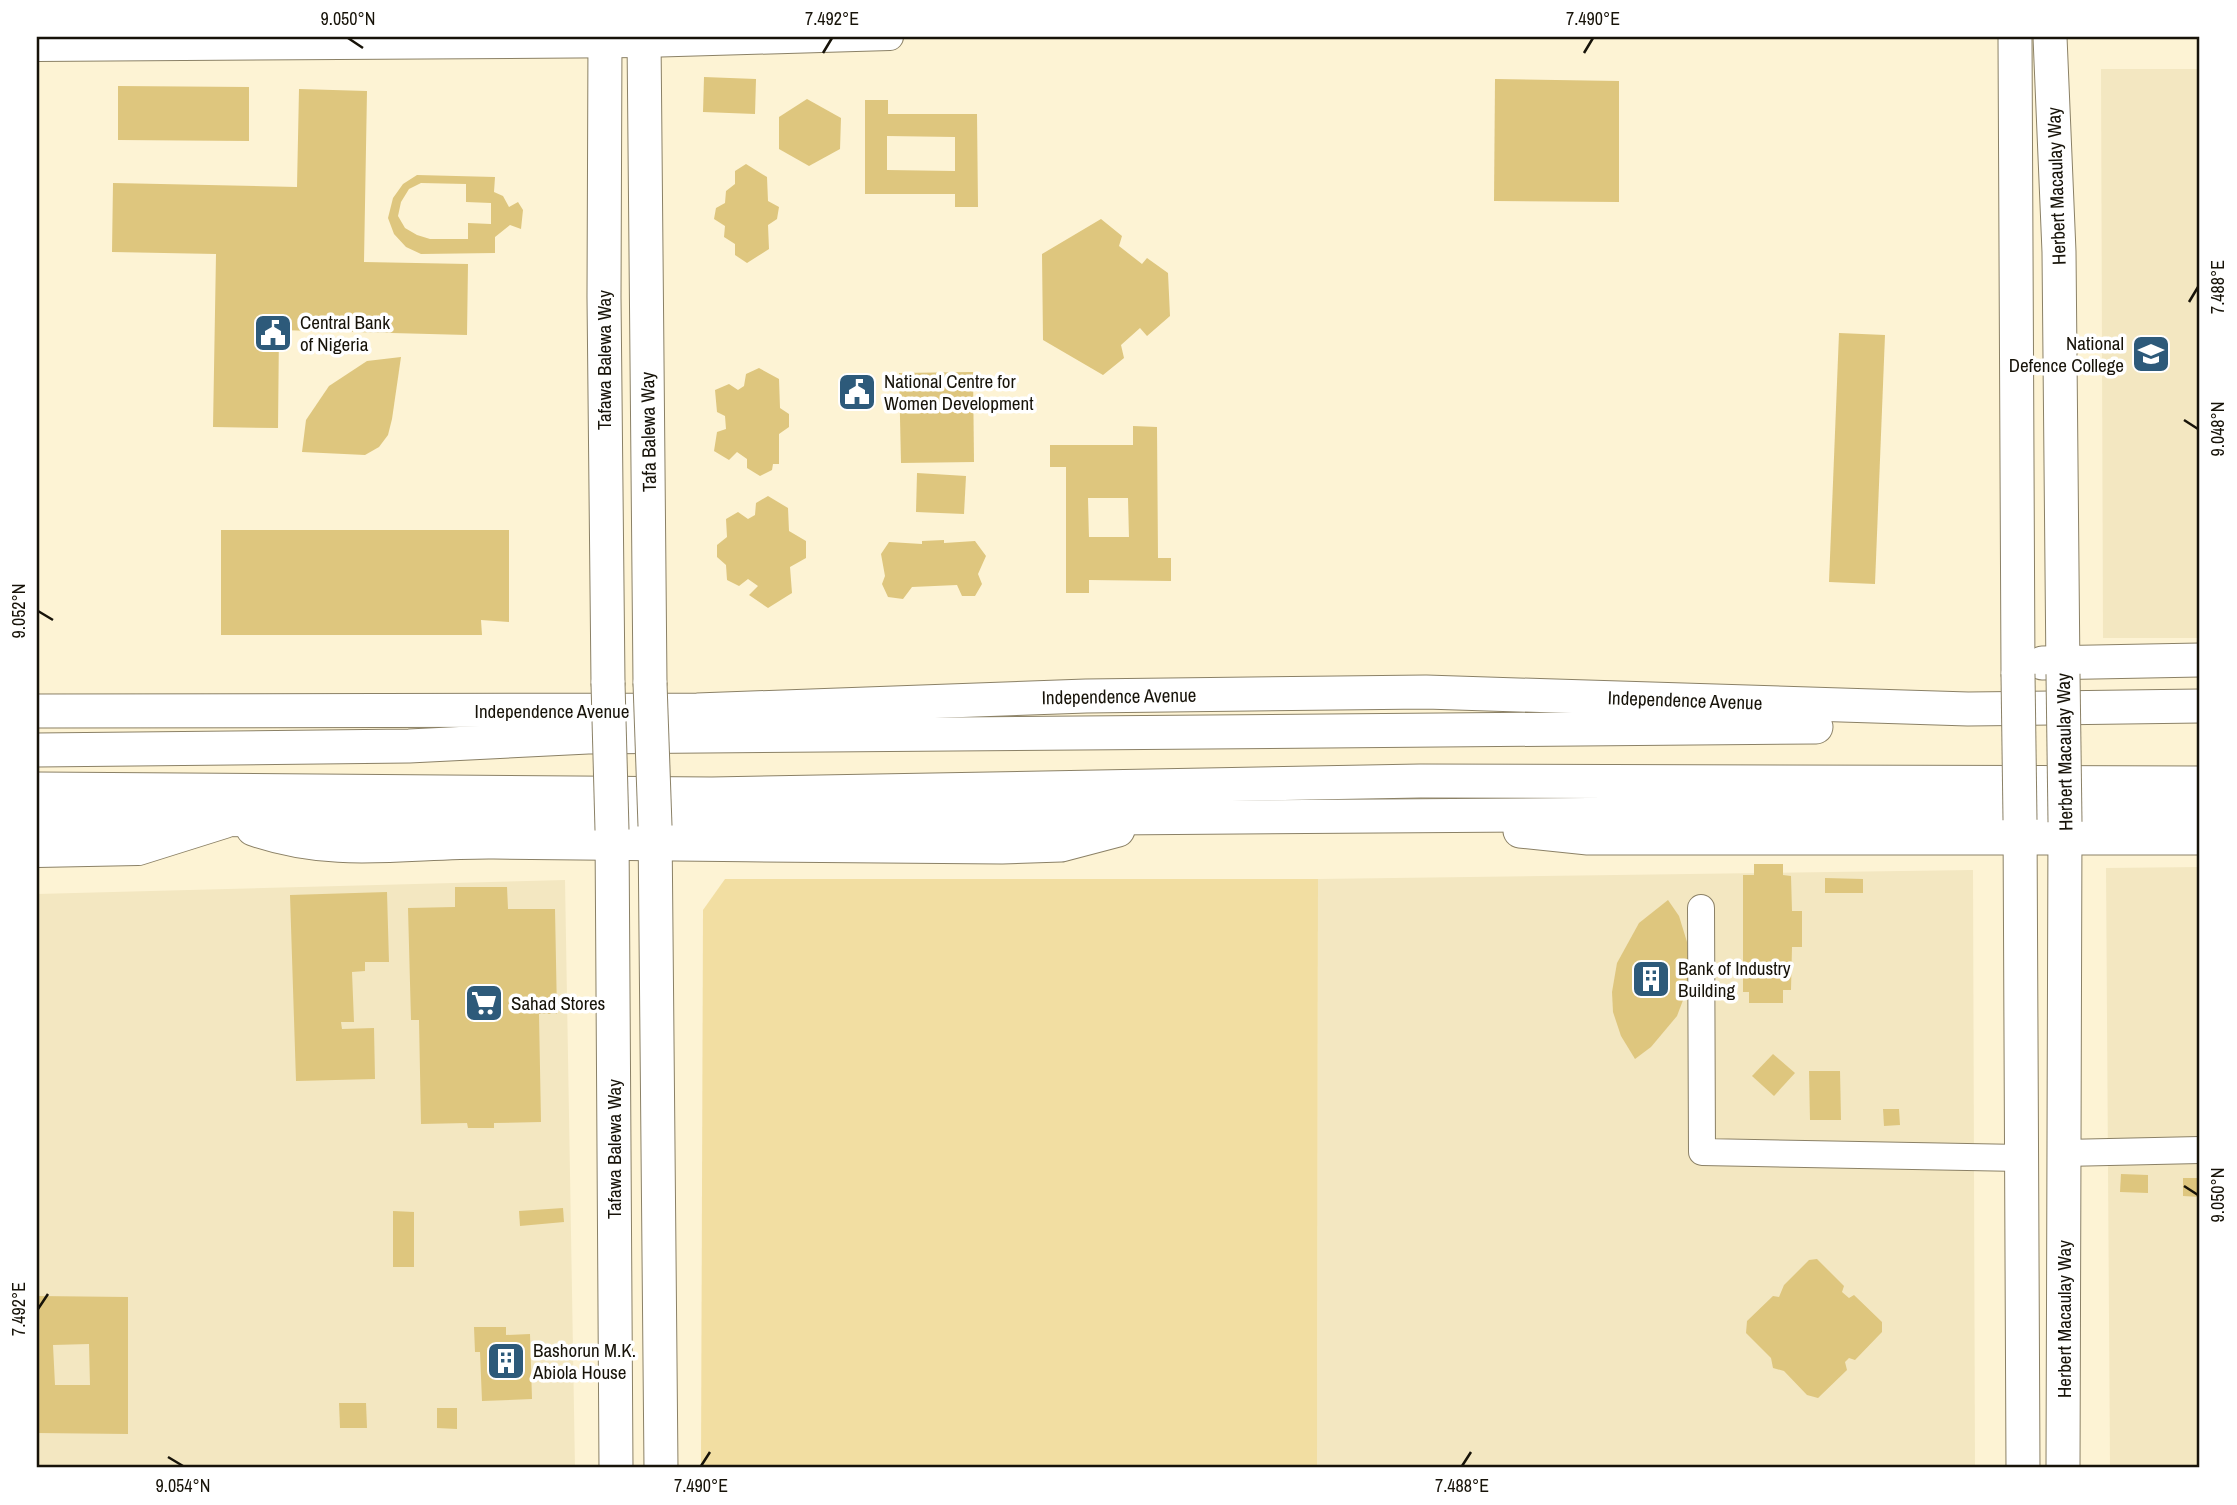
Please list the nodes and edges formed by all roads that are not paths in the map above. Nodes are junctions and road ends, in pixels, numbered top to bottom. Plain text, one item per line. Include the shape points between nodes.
1 (891, 37) edge
2 (2015, 37) edge
3 (2050, 37) edge
4 (606, 40) edge
5 (644, 40) edge
6 (37, 48) edge
7 (2200, 660) edge
8 (2063, 668) junction
9 (2018, 669) junction
10 (2200, 706) edge
11 (37, 712) edge
12 (2200, 729) edge
13 (37, 750) edge
14 (2200, 783) edge
15 (37, 789) edge
16 (2200, 810) edge
17 (1423, 813) junction
18 (224, 819) junction
19 (37, 820) edge
20 (2020, 828) junction
21 (2065, 829) junction
22 (1062, 832) junction
23 (655, 836) junction
24 (612, 837) junction
25 (2200, 838) edge
26 (37, 848) edge
27 (1701, 908) dead end
28 (2200, 1150) edge
29 (2064, 1153) junction
30 (2021, 1158) junction
31 (616, 1468) edge
32 (661, 1468) edge
33 (2023, 1468) edge
34 (2063, 1468) edge

1 - 5 street
2 - 9 main road, Herbert Macaulay Way
3 - 8 main road, Herbert Macaulay Way via 2059,252
4 - 5 street
4 - 6 street
4 - 24 main road, Tafawa Balewa Way, bridge via 605,436
5 - 23 main road, Tafa Balewa Way, bridge
7 - 8 main road
8 - 9 main road
8 - 21 main road, Herbert Macaulay Way, bridge
9 - 20 main road, Herbert Macaulay Way, bridge
10 - 11 main road, Independence Avenue via 1968,709 1426,692 1086,695 697,710
12 - 13 main road, Independence Avenue via 1773,726 588,737 409,746
14 - 15 main road via 1420,780 712,794
16 - 17 main road
17 - 20 main road via 1543,835 1588,838
17 - 22 main road via 1151,818 1109,833
18 - 19 main road
18 - 22 main road
18 - 24 main road via 289,841 341,848
18 - 26 highway via 138,846
20 - 21 main road
20 - 30 main road, Herbert Macaulay Way
21 - 25 main road
21 - 29 main road, Herbert Macaulay Way
22 - 23 main road
23 - 24 main road
23 - 32 main road, Tafa Balewa Way
24 - 31 main road, Tafawa Balewa Way
27 - 30 street via 1702,1152
28 - 29 street
29 - 34 main road, Herbert Macaulay Way
30 - 33 main road, Herbert Macaulay Way

